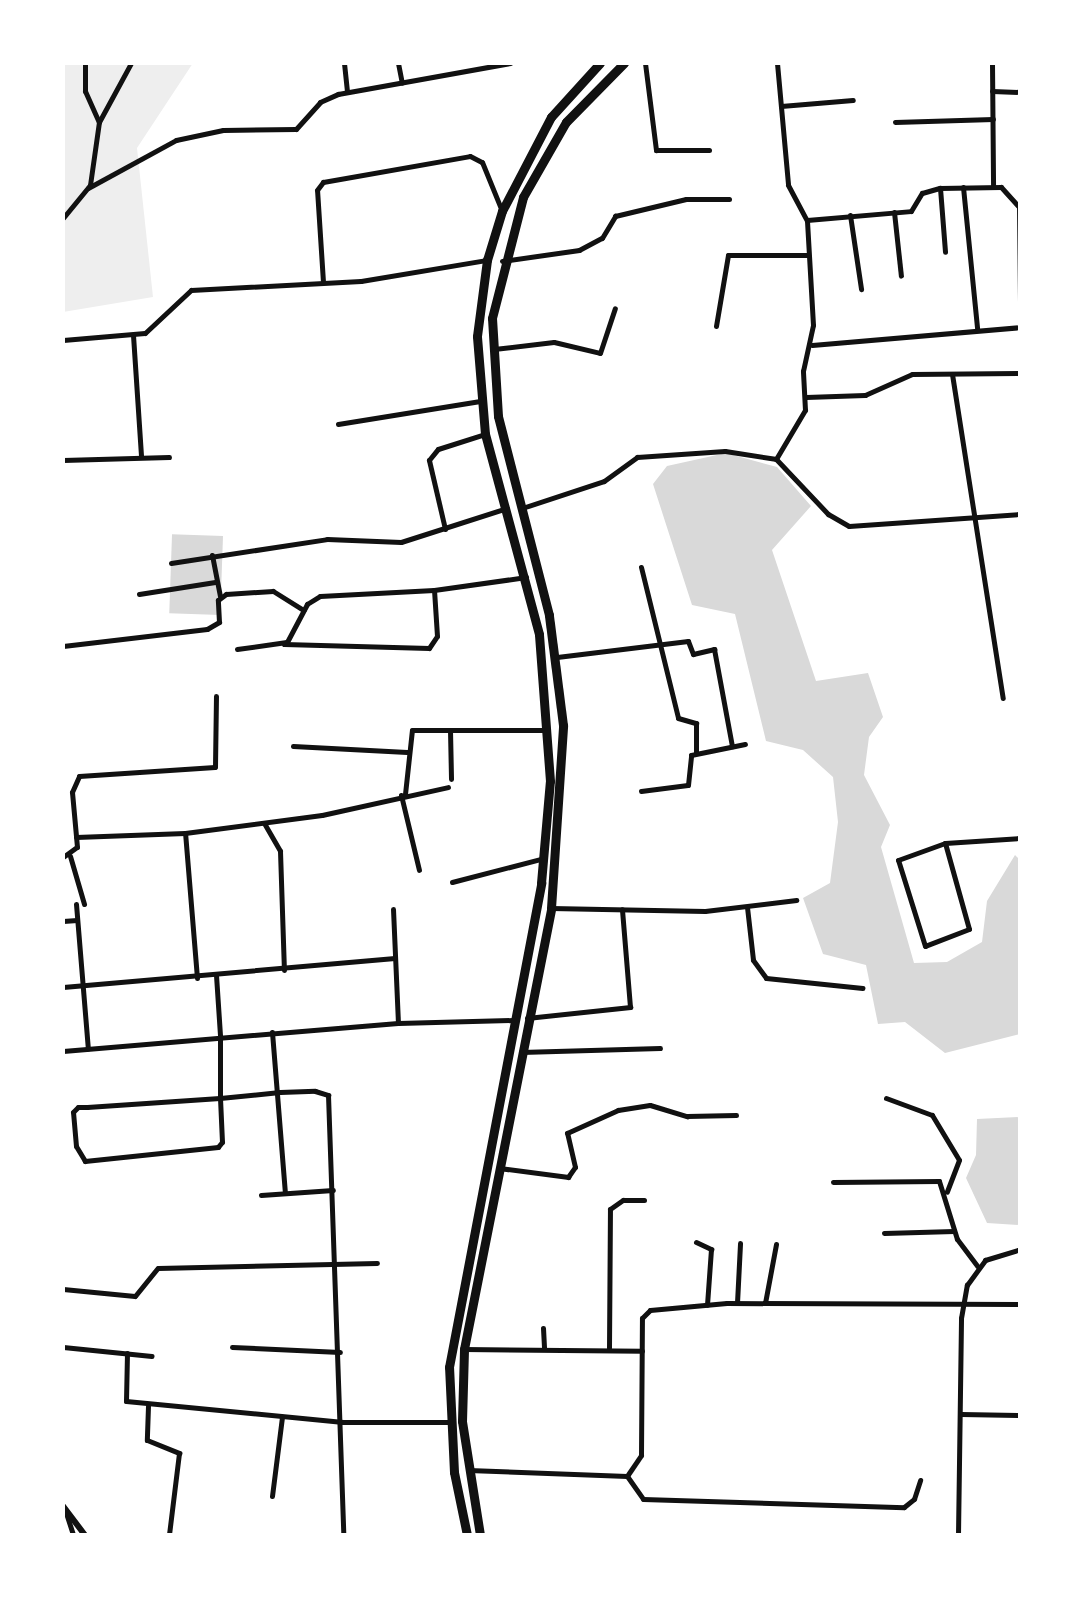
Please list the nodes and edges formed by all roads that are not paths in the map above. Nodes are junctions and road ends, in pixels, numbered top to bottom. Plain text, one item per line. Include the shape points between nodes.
1 (86, 63) edge
2 (131, 63) edge
3 (344, 63) edge
4 (397, 63) edge
5 (510, 63) edge
6 (600, 63) edge
7 (624, 63) edge
8 (645, 63) edge
9 (777, 63) edge
10 (992, 63) edge
11 (612, 67) edge
12 (402, 83) junction
13 (992, 91) junction
14 (347, 92) junction
15 (1020, 92) edge
16 (853, 100) dead end
17 (781, 106) junction
18 (993, 119) junction
19 (895, 121) dead end
20 (99, 122) junction
21 (709, 150) dead end
22 (993, 186) junction
23 (963, 187) junction
24 (88, 188) junction
25 (940, 188) junction
26 (729, 199) dead end
27 (1019, 205) edge
28 (502, 211) junction
29 (894, 212) junction
30 (850, 215) junction
31 (63, 218) edge
32 (807, 220) junction
33 (945, 252) dead end
34 (807, 255) junction
35 (487, 260) junction
36 (502, 261) junction
37 (901, 276) dead end
38 (323, 282) junction
39 (861, 289) dead end
40 (1020, 302) edge
41 (615, 308) dead end
42 (716, 326) dead end
43 (1020, 327) edge
44 (977, 328) junction
45 (133, 335) junction
46 (63, 340) edge
47 (812, 345) junction
48 (491, 349) junction
49 (953, 374) junction
50 (1020, 374) edge
51 (806, 397) junction
52 (480, 401) junction
53 (338, 424) dead end
54 (485, 434) junction
55 (141, 457) junction
56 (169, 457) dead end
57 (776, 458) junction
58 (63, 460) edge
59 (1019, 471) edge
60 (1020, 501) edge
61 (507, 508) junction
62 (522, 508) junction
63 (1020, 513) edge
64 (976, 516) junction
65 (445, 529) junction
66 (212, 555) junction
67 (171, 563) dead end
68 (641, 567) dead end
69 (526, 577) junction
70 (215, 582) junction
71 (434, 590) junction
72 (139, 594) dead end
73 (220, 596) junction
74 (304, 610) junction
75 (281, 644) junction
76 (63, 646) edge
77 (661, 647) junction
78 (237, 649) dead end
79 (557, 657) junction
80 (216, 696) dead end
81 (1003, 698) dead end
82 (450, 730) junction
83 (550, 730) junction
84 (745, 744) dead end
85 (293, 746) dead end
86 (732, 746) junction
87 (407, 752) junction
88 (696, 753) junction
89 (451, 779) dead end
90 (448, 786) dead end
91 (641, 791) dead end
92 (403, 795) junction
93 (264, 823) junction
94 (185, 833) junction
95 (76, 837) junction
96 (1020, 838) edge
97 (945, 843) junction
98 (66, 857) edge
99 (545, 858) junction
100 (419, 870) dead end
101 (452, 882) dead end
102 (796, 900) dead end
103 (76, 904) dead end
104 (84, 904) dead end
105 (747, 906) junction
106 (551, 908) junction
107 (393, 909) dead end
108 (622, 909) junction
109 (77, 920) junction
110 (63, 921) edge
111 (395, 958) junction
112 (284, 970) junction
113 (216, 975) junction
114 (197, 978) junction
115 (83, 986) junction
116 (63, 987) edge
117 (862, 988) dead end
118 (527, 1018) junction
119 (514, 1020) junction
120 (398, 1023) junction
121 (272, 1032) junction
122 (220, 1036) junction
123 (660, 1048) dead end
124 (88, 1049) junction
125 (63, 1051) edge
126 (521, 1052) junction
127 (280, 1092) junction
128 (220, 1098) junction
129 (886, 1098) dead end
130 (736, 1115) dead end
131 (499, 1168) junction
132 (833, 1182) dead end
133 (333, 1190) junction
134 (285, 1192) junction
135 (947, 1192) junction
136 (261, 1195) dead end
137 (644, 1200) dead end
138 (954, 1231) junction
139 (884, 1233) dead end
140 (696, 1242) dead end
141 (740, 1243) dead end
142 (776, 1244) dead end
143 (1020, 1250) edge
144 (377, 1264) dead end
145 (338, 1265) junction
146 (976, 1266) junction
147 (63, 1289) edge
148 (737, 1303) junction
149 (765, 1303) junction
150 (964, 1303) junction
151 (1020, 1304) edge
152 (707, 1305) junction
153 (543, 1328) dead end
154 (63, 1347) edge
155 (232, 1347) dead end
156 (451, 1348) junction
157 (609, 1348) junction
158 (464, 1349) junction
159 (544, 1349) junction
160 (642, 1351) junction
161 (340, 1352) junction
162 (127, 1353) junction
163 (152, 1356) dead end
164 (148, 1406) junction
165 (961, 1414) junction
166 (1020, 1415) edge
167 (282, 1417) junction
168 (343, 1422) junction
169 (448, 1422) junction
170 (468, 1470) junction
171 (627, 1476) junction
172 (920, 1480) dead end
173 (272, 1496) dead end
174 (64, 1508) edge
175 (73, 1535) edge
176 (85, 1535) edge
177 (169, 1535) edge
178 (343, 1535) edge
179 (467, 1535) edge
180 (481, 1535) edge
181 (958, 1535) edge

1 - 20 street via 85,91
2 - 20 street
3 - 14 street
4 - 12 street
5 - 12 street
6 - 28 highway via 551,117
7 - 11 highway
8 - 21 street via 656,149
9 - 17 street
10 - 13 street
11 - 36 highway via 566,122 542,161
12 - 14 street
13 - 15 street
13 - 18 street
14 - 24 street via 320,102 296,129 223,130 176,140
16 - 17 street
17 - 32 street via 788,185
18 - 19 street
18 - 22 street
20 - 24 street
22 - 23 street
22 - 27 street
23 - 25 street
23 - 44 street
24 - 31 street
25 - 29 street via 922,193 916,209
25 - 33 street
26 - 36 street via 686,198 615,216 602,238 579,250
27 - 40 street
28 - 35 highway
28 - 38 street via 482,162 470,156 323,182 317,190
29 - 30 street
29 - 37 street
30 - 32 street
30 - 39 street
32 - 34 street
34 - 42 street via 728,255
34 - 47 street
35 - 38 street
35 - 52 highway via 477,336
36 - 48 highway
38 - 45 street via 185,291 157,326
41 - 48 street via 600,354 554,342
43 - 44 street
44 - 47 street
45 - 46 street
45 - 55 street
47 - 51 street via 803,371
48 - 62 highway via 498,416
49 - 50 street
49 - 51 street via 903,376 864,395
49 - 64 street
50 - 59 street
51 - 57 street via 803,420
52 - 53 street
52 - 54 highway
54 - 61 highway
54 - 65 street via 446,445 429,460
55 - 56 street
55 - 58 street
57 - 62 street via 725,451 651,454 604,481
57 - 64 street via 828,514 849,526
59 - 60 street
61 - 65 street
61 - 69 highway
62 - 79 highway
63 - 64 street
64 - 81 street
65 - 66 street via 401,542 327,539
66 - 67 street
66 - 70 street
68 - 77 street
69 - 71 street
69 - 83 highway
70 - 72 street
70 - 73 street
71 - 74 street via 328,594
71 - 75 street via 437,636 429,648
73 - 74 street via 272,592
73 - 76 street via 219,622 207,629
74 - 75 street via 293,638
75 - 78 street
77 - 79 street
77 - 86 street via 688,640 694,653 714,649
77 - 88 street via 678,718 696,723
79 - 106 highway via 562,772
80 - 95 street via 215,767 79,776 72,785
82 - 83 street
82 - 87 street via 412,730
82 - 89 street
83 - 99 highway
84 - 86 street
85 - 87 street
86 - 88 street
87 - 92 street
88 - 91 street via 688,760 688,785
90 - 92 street
92 - 93 street
92 - 100 street
93 - 94 street
93 - 112 street via 280,851
94 - 95 street
94 - 114 street
95 - 98 street
96 - 97 street
97 - 97 street via 969,929 925,946 898,860
98 - 104 street
99 - 101 street
99 - 119 highway
102 - 105 street
103 - 109 street
105 - 108 street
105 - 117 street via 752,960 766,978
106 - 108 street
106 - 118 highway
107 - 111 street
108 - 118 street via 630,1007
109 - 110 street
109 - 115 street
111 - 112 street
111 - 120 street
112 - 113 street
113 - 114 street
113 - 122 street
114 - 115 street
115 - 116 street
115 - 124 street
118 - 126 highway
119 - 120 street
119 - 156 highway
120 - 121 street
121 - 122 street
121 - 127 street
122 - 124 street
122 - 128 street
123 - 126 street
124 - 125 street
126 - 131 highway
127 - 128 street
127 - 133 street via 327,1095
127 - 134 street
128 - 128 street via 218,1147 85,1161 78,1156 73,1112 78,1107
129 - 135 street via 923,1107 938,1125 958,1160
130 - 131 street via 687,1116 650,1105 618,1110 567,1133 575,1167 568,1177
131 - 158 highway
132 - 135 street via 929,1179
133 - 134 street
133 - 145 street
134 - 136 street
135 - 138 street
137 - 157 street via 622,1200 610,1209
138 - 139 street
138 - 146 street
140 - 152 street via 711,1249
141 - 148 street
142 - 149 street
143 - 146 street
144 - 145 street
145 - 147 street via 158,1268 135,1296
145 - 161 street
146 - 150 street
148 - 149 street
148 - 152 street
149 - 150 street
150 - 151 street
150 - 165 street
152 - 160 street via 644,1312
153 - 159 street
154 - 162 street
155 - 161 street
156 - 158 street
156 - 169 highway
157 - 159 street
157 - 160 street
158 - 159 street
158 - 170 highway
160 - 171 street via 641,1455
161 - 168 street
162 - 163 street
162 - 164 street via 123,1399
164 - 167 street
164 - 177 street via 147,1440 178,1453
165 - 166 street
165 - 181 street
167 - 168 street
167 - 173 street
168 - 169 street
168 - 178 street
169 - 179 highway
170 - 171 street
170 - 180 highway
171 - 172 street via 643,1499 904,1507 914,1499
174 - 175 street
174 - 176 street

